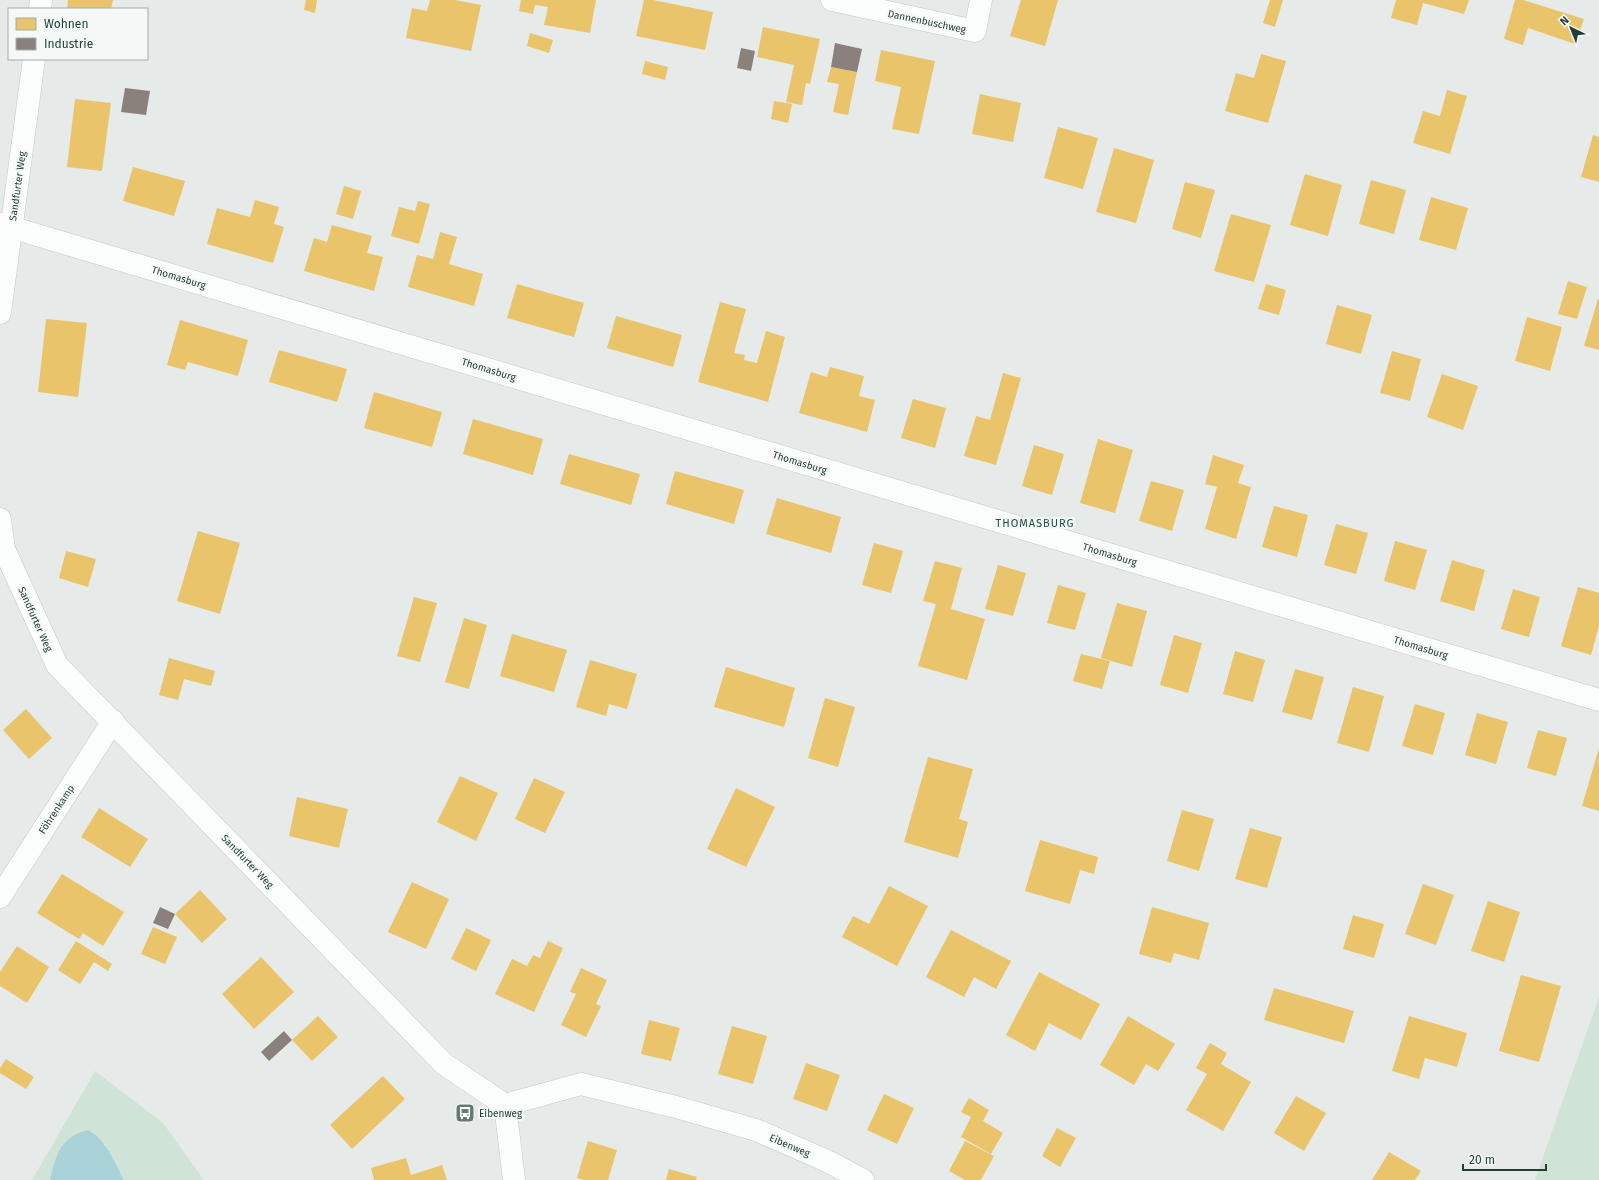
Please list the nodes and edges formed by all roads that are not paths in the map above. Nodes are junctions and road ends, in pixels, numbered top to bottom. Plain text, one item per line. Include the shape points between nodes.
1 (832, 0) edge
2 (981, 0) edge
3 (34, 60) edge
4 (6, 225) edge
5 (0, 313) edge
6 (0, 519) edge
7 (1599, 700) edge
8 (113, 721) junction
9 (0, 898) edge
10 (505, 1104) junction
11 (514, 1180) edge
12 (863, 1180) edge

1 - 2 street, Dannenbuschweg via 975,31
3 - 4 street, Sandfurter Weg
4 - 5 street, Sandfurter Weg
4 - 7 street, Thomasburg
6 - 8 street, Sandfurter Weg via 4,549 56,665
8 - 9 street, Föhrenkamp
8 - 10 street, Sandfurter Weg via 444,1064
10 - 11 street
10 - 12 street, Eibenweg via 581,1084 756,1130

